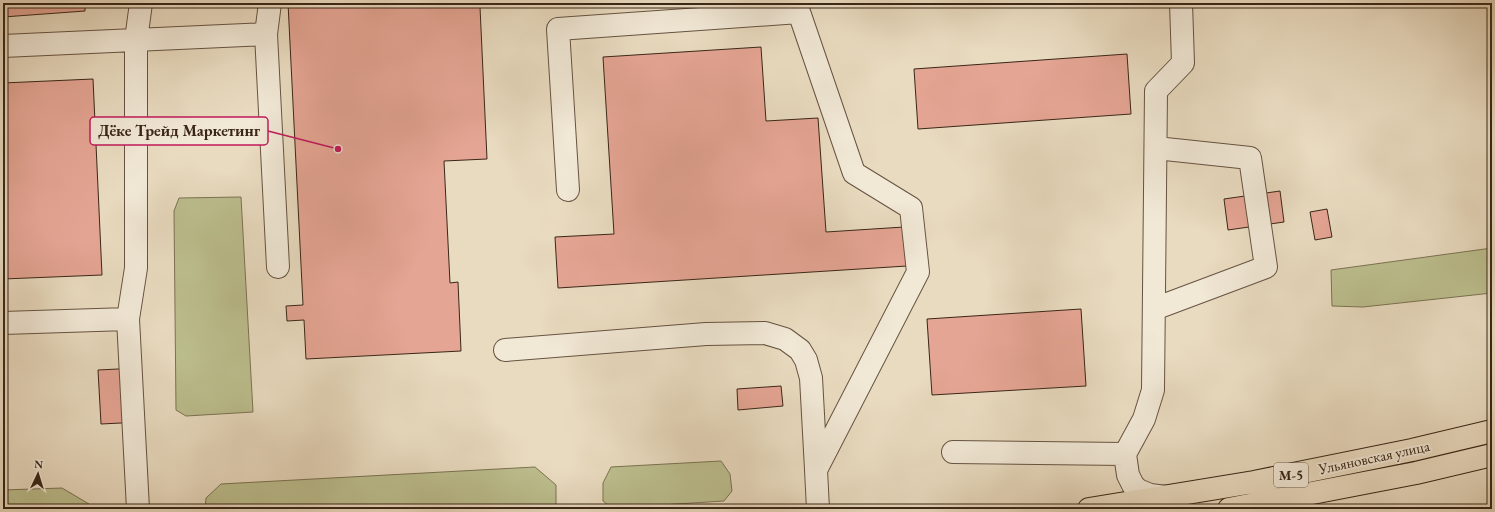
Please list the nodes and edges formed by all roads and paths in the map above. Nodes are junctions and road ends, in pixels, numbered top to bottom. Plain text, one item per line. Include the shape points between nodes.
1 (141, 3) edge
2 (270, 3) edge
3 (1181, 3) edge
4 (266, 34) junction
5 (136, 40) junction
6 (3, 46) edge
7 (1156, 148) junction
8 (568, 190) dead end
9 (278, 267) dead end
10 (1154, 308) junction
11 (128, 319) junction
12 (3, 323) edge
13 (505, 350) dead end
14 (1492, 431) edge
15 (953, 452) dead end
16 (1492, 455) edge
17 (1126, 464) junction
18 (816, 470) junction
19 (1166, 497) junction
20 (1270, 505) edge
21 (1097, 508) edge
22 (138, 509) edge
23 (818, 509) edge
24 (1229, 509) edge

1 - 5 lane
2 - 4 lane
3 - 7 lane via 1183,63 1156,91
4 - 5 lane
4 - 9 lane
5 - 6 lane
5 - 11 lane via 136,268
7 - 10 lane
7 - 10 lane via 1250,158 1266,267
8 - 18 lane via 558,29 799,12 854,173 910,208 918,272
10 - 17 lane via 1153,390
11 - 12 lane
11 - 22 lane
13 - 18 lane via 706,334 765,333 785,338 800,350 811,378
14 - 19 highway, Ульяновская улица / М-5 via 1254,482
15 - 17 lane
16 - 20 highway, Ульяновская улица / М-5
17 - 19 lane via 1133,486 1150,495
17 - 21 lane via 1124,492 1116,500
18 - 23 lane
19 - 21 highway, Ульяновская улица / М-5
20 - 24 highway, Ульяновская улица / М-5

